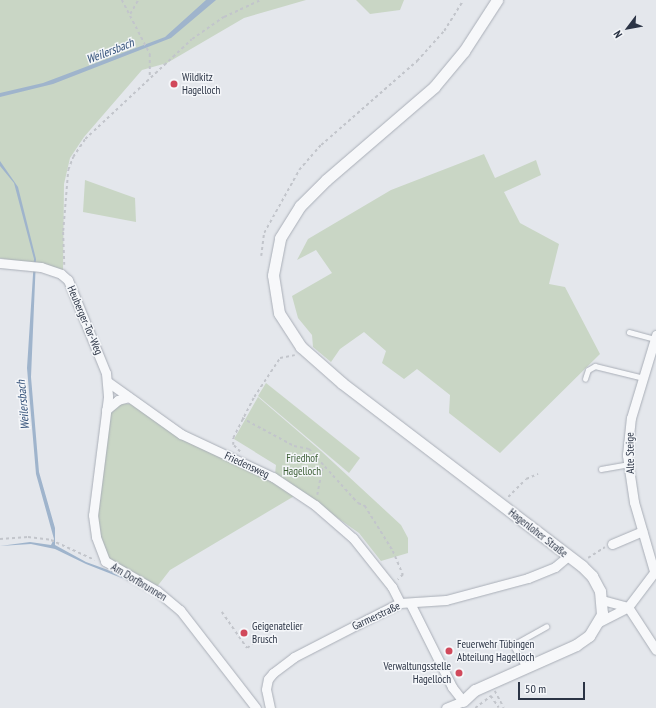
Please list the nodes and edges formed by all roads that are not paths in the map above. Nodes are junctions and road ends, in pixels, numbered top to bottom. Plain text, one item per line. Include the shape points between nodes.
1 (497, 0) edge
2 (0, 263) edge
3 (629, 332) dead end
4 (655, 337) edge
5 (644, 378) junction
6 (585, 379) dead end
7 (108, 382) junction
8 (129, 396) junction
9 (106, 410) junction
10 (628, 464) junction
11 (601, 469) dead end
12 (642, 531) junction
13 (612, 544) road end
14 (568, 556) junction
15 (655, 571) edge
16 (602, 600) junction
17 (405, 603) junction
18 (628, 607) junction
19 (599, 622) junction
20 (546, 627) dead end
21 (656, 650) edge
22 (525, 668) junction
23 (463, 704) edge
24 (256, 708) edge
25 (270, 708) edge
26 (446, 708) edge

1 - 14 street, Hagenloher Straße via 464,51 434,87 300,206 284,230 274,262 274,296 286,327 318,363
2 - 7 street, Heuberger-Tor-Weg via 41,267 64,277 75,292
3 - 4 lane
4 - 5 street, Alte Steige
5 - 6 lane via 595,366 588,370
5 - 10 street, Alte Steige via 631,418
7 - 8 street, Friedensweg
7 - 9 street, Am Dorfbrunnen
8 - 9 street via 118,400
8 - 17 street, Friedensweg via 180,434 273,477 315,505 353,538
9 - 24 street, Am Dorfbrunnen via 93,514 96,537 105,561 154,588 180,610
10 - 11 lane
10 - 12 street, Alte Steige
12 - 13 street
12 - 15 street, Alte Steige
14 - 16 street, Hagenloher Straße via 582,566 596,583
14 - 17 street, Garmerstraße via 555,567 528,578 446,600
15 - 18 street
16 - 18 street
16 - 19 street, Hagenloher Straße
17 - 23 street, Friedensweg
17 - 25 street, Garmerstraße via 304,652 279,668 268,679 266,688
18 - 19 street
18 - 21 street
19 - 22 street via 582,642
20 - 22 lane via 513,644
22 - 23 street via 471,692
23 - 26 street

